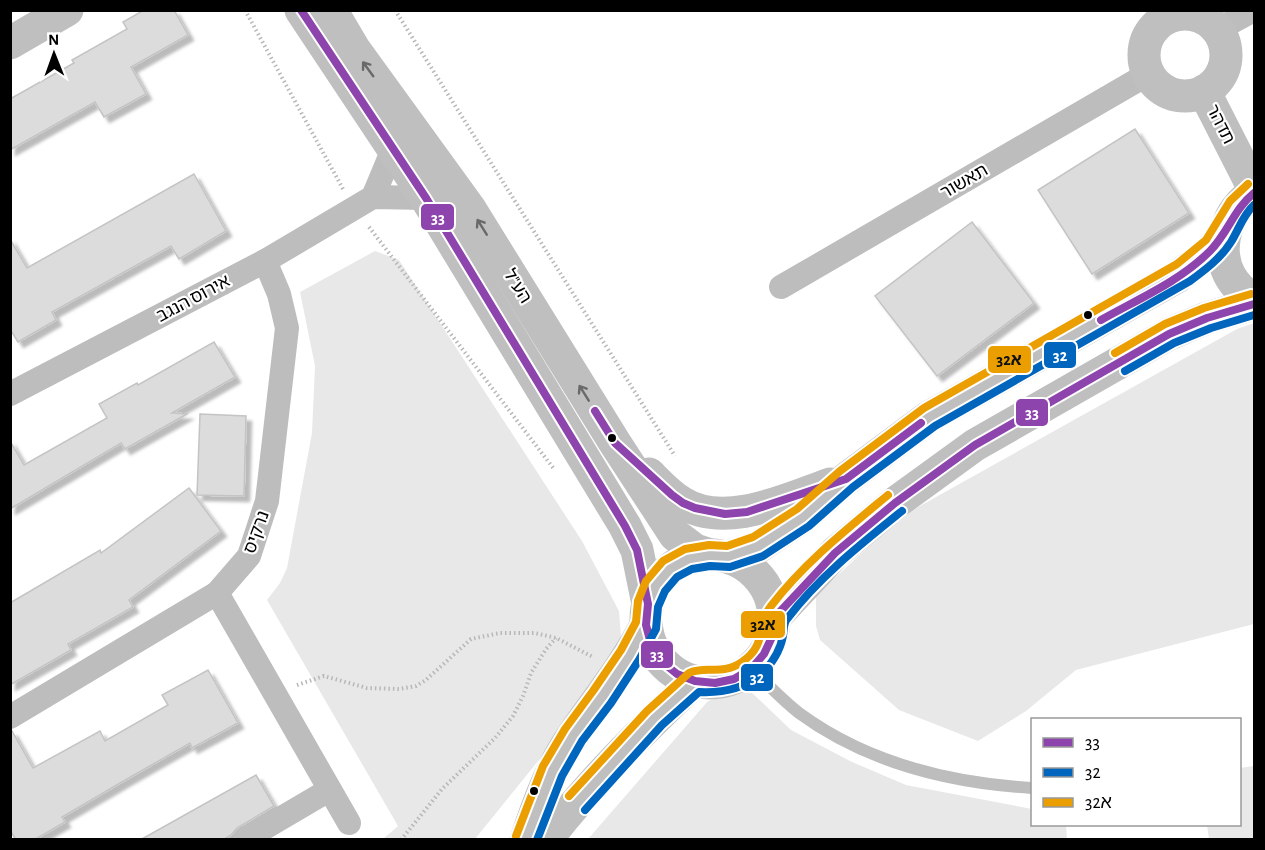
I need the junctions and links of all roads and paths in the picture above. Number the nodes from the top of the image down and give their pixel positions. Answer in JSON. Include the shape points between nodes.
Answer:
{"nodes":[{"id":1,"x":67,"y":10,"type":"edge"},
{"id":2,"x":245,"y":10,"type":"edge"},
{"id":3,"x":301,"y":10,"type":"edge"},
{"id":4,"x":331,"y":10,"type":"edge"},
{"id":5,"x":395,"y":10,"type":"edge"},
{"id":6,"x":1254,"y":10,"type":"edge"},
{"id":7,"x":1156,"y":16,"type":"edge"},
{"id":8,"x":1217,"y":30,"type":"junction"},
{"id":9,"x":10,"y":43,"type":"edge"},
{"id":10,"x":1148,"y":74,"type":"junction"},
{"id":11,"x":1204,"y":91,"type":"junction"},
{"id":12,"x":393,"y":149,"type":"junction"},
{"id":13,"x":1254,"y":191,"type":"edge"},
{"id":14,"x":426,"y":198,"type":"junction"},
{"id":15,"x":363,"y":202,"type":"junction"},
{"id":16,"x":1224,"y":234,"type":"junction"},
{"id":17,"x":265,"y":261,"type":"junction"},
{"id":18,"x":781,"y":287,"type":"dead end"},
{"id":19,"x":1254,"y":302,"type":"edge"},
{"id":20,"x":10,"y":394,"type":"edge"},
{"id":21,"x":615,"y":443,"type":"junction"},
{"id":22,"x":678,"y":461,"type":"dead end"},
{"id":23,"x":560,"y":477,"type":"dead end"},
{"id":24,"x":846,"y":479,"type":"junction"},
{"id":25,"x":719,"y":556,"type":"junction"},
{"id":26,"x":217,"y":593,"type":"junction"},
{"id":27,"x":647,"y":614,"type":"junction"},
{"id":28,"x":775,"y":618,"type":"junction"},
{"id":29,"x":556,"y":638,"type":"junction"},
{"id":30,"x":752,"y":669,"type":"junction"},
{"id":31,"x":620,"y":672,"type":"junction"},
{"id":32,"x":695,"y":681,"type":"junction"},
{"id":33,"x":273,"y":692,"type":"junction"},
{"id":34,"x":10,"y":717,"type":"edge"},
{"id":35,"x":1031,"y":788,"type":"edge"},
{"id":36,"x":329,"y":790,"type":"junction"},
{"id":37,"x":349,"y":823,"type":"dead end"},
{"id":38,"x":244,"y":840,"type":"edge"},
{"id":39,"x":401,"y":840,"type":"edge"},
{"id":40,"x":526,"y":840,"type":"edge"},
{"id":41,"x":546,"y":840,"type":"edge"}],
"edges":[{"from":1,"to":9,"type":"street"},
{"from":2,"to":15,"type":"path"},
{"from":3,"to":12,"type":"street","name":"הע\"ל"},
{"from":21,"to":4,"type":"street","name":"הע\"ל","one_way":true,"via":[[470,208],[354,49]]},
{"from":5,"to":22,"type":"path"},
{"from":6,"to":8,"type":"street"},
{"from":7,"to":8,"type":"street","via":[[1190,14],[1209,21]]},
{"from":7,"to":10,"type":"street","via":[[1143,49]]},
{"from":8,"to":11,"type":"street","via":[[1225,48],[1224,67],[1214,84]]},
{"from":10,"to":11,"type":"street","via":[[1161,89],[1172,94]]},
{"from":10,"to":18,"type":"street","name":"תאשור"},
{"from":11,"to":13,"type":"street","name":"תדהר"},
{"from":12,"to":14,"type":"street","name":"הע\"ל"},
{"from":12,"to":15,"type":"street"},
{"from":13,"to":16,"type":"street","via":[[1232,214]]},
{"from":14,"to":15,"type":"street"},
{"from":14,"to":27,"type":"street","name":"הע\"ל","via":[[625,526],[637,550]]},
{"from":15,"to":17,"type":"street","name":"אירוס הנגב"},
{"from":15,"to":23,"type":"path"},
{"from":16,"to":19,"type":"street","via":[[1223,254],[1229,274]]},
{"from":16,"to":24,"type":"street","via":[[1209,253],[1177,277],[929,417]]},
{"from":17,"to":20,"type":"street","name":"אירוס הנגב"},
{"from":17,"to":26,"type":"street","name":"נרקיס","via":[[279,294],[287,328],[267,501],[249,556]]},
{"from":19,"to":28,"type":"street","via":[[1169,334],[975,445],[835,553]]},
{"from":21,"to":24,"type":"street","via":[[683,503],[725,514],[747,512]]},
{"from":21,"to":25,"type":"street","name":"הע\"ל","via":[[675,534],[695,550]]},
{"from":24,"to":25,"type":"street","via":[[803,517],[758,547]]},
{"from":25,"to":27,"type":"street","via":[[688,559],[670,569],[656,585]]},
{"from":25,"to":28,"type":"street","via":[[746,566],[761,579]]},
{"from":26,"to":33,"type":"street"},
{"from":26,"to":34,"type":"street","name":"נרקיס"},
{"from":27,"to":31,"type":"street"},
{"from":27,"to":32,"type":"street","via":[[651,644],[661,661],[677,674]]},
{"from":28,"to":30,"type":"street","via":[[772,637]]},
{"from":29,"to":31,"type":"path"},
{"from":29,"to":33,"type":"path","via":[[535,633],[500,633],[471,639],[416,686],[366,688],[324,676]]},
{"from":29,"to":39,"type":"path","via":[[531,673],[513,716],[442,789]]},
{"from":30,"to":32,"type":"street","via":[[715,683]]},
{"from":30,"to":35,"type":"lane","via":[[798,712],[850,745],[889,762],[949,778]]},
{"from":31,"to":40,"type":"street","via":[[573,735],[552,771]]},
{"from":32,"to":41,"type":"street","via":[[606,770]]},
{"from":33,"to":36,"type":"street"},
{"from":36,"to":37,"type":"street"},
{"from":36,"to":38,"type":"street"}]}
